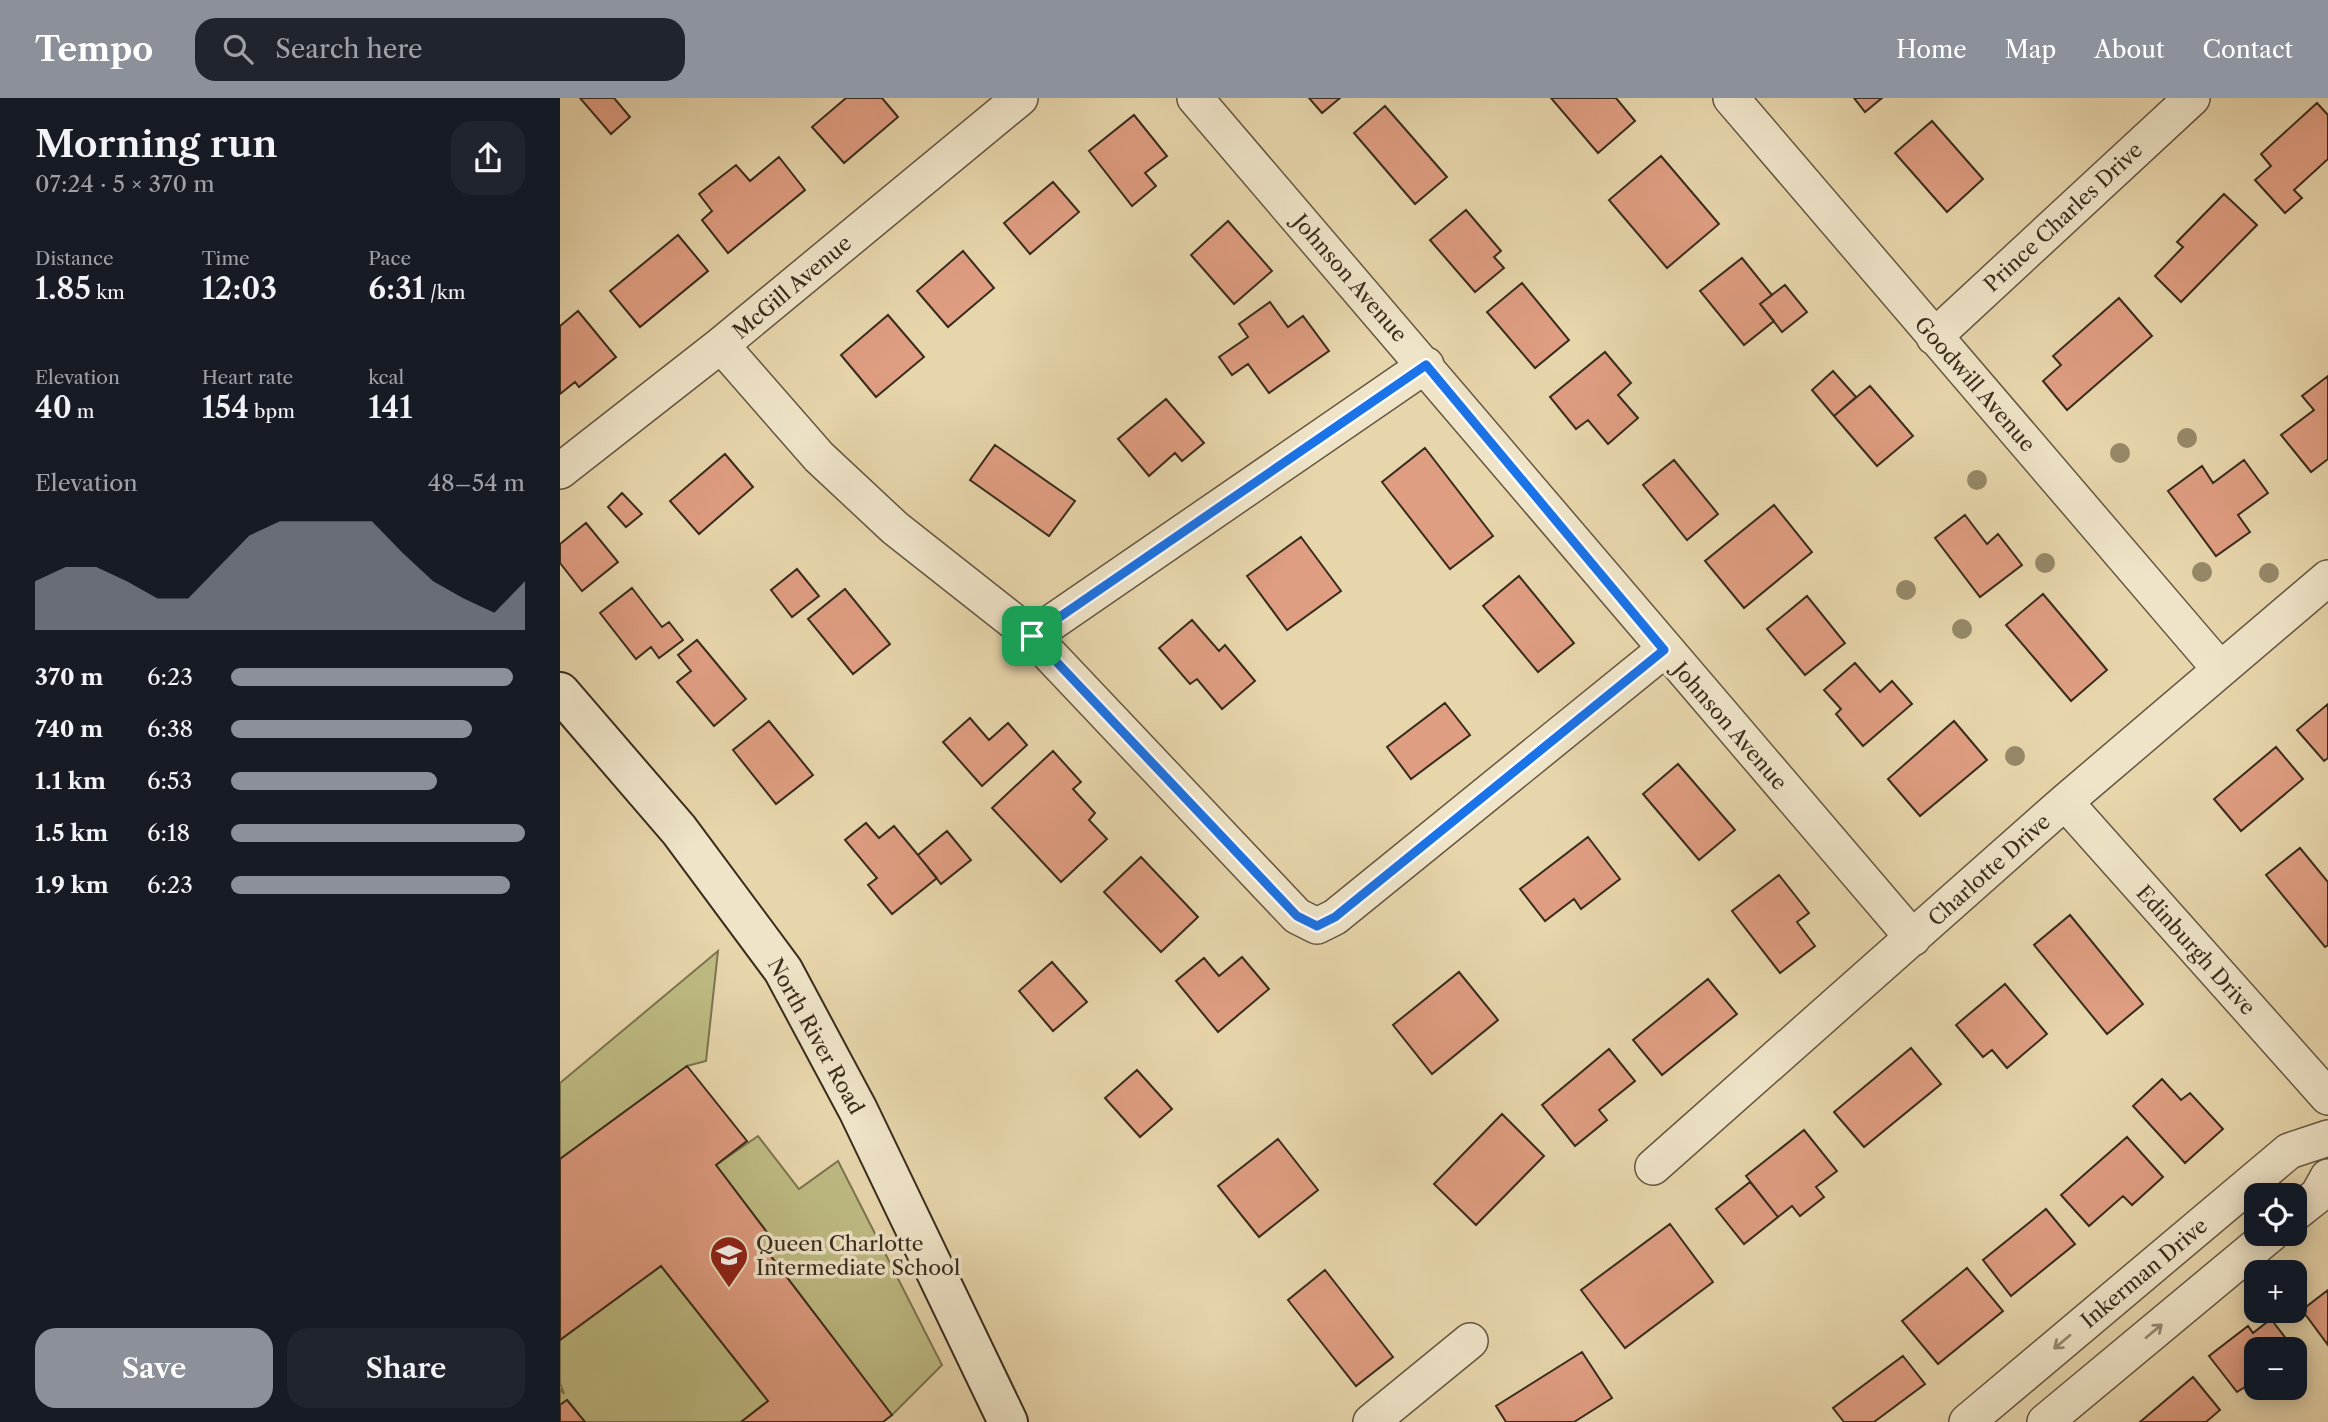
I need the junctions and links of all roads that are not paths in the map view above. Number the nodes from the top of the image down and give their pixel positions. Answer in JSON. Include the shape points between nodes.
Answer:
{"nodes":[{"id":1,"x":1020,"y":98,"type":"edge"},
{"id":2,"x":1195,"y":98,"type":"edge"},
{"id":3,"x":1731,"y":98,"type":"edge"},
{"id":4,"x":2192,"y":98,"type":"edge"},
{"id":5,"x":1934,"y":337,"type":"junction"},
{"id":6,"x":721,"y":345,"type":"junction"},
{"id":7,"x":1426,"y":365,"type":"junction"},
{"id":8,"x":560,"y":471,"type":"edge"},
{"id":9,"x":2328,"y":578,"type":"edge"},
{"id":10,"x":1032,"y":636,"type":"junction"},
{"id":11,"x":1664,"y":650,"type":"junction"},
{"id":12,"x":2220,"y":669,"type":"junction"},
{"id":13,"x":560,"y":692,"type":"edge"},
{"id":14,"x":2065,"y":802,"type":"junction"},
{"id":15,"x":1913,"y":938,"type":"junction"},
{"id":16,"x":2328,"y":1097,"type":"edge"},
{"id":17,"x":2328,"y":1138,"type":"edge"},
{"id":18,"x":1653,"y":1167,"type":"dead end"},
{"id":19,"x":2328,"y":1177,"type":"edge"},
{"id":20,"x":2307,"y":1204,"type":"edge"},
{"id":21,"x":2257,"y":1246,"type":"edge"},
{"id":22,"x":1470,"y":1341,"type":"dead end"},
{"id":23,"x":1008,"y":1422,"type":"edge"},
{"id":24,"x":1371,"y":1422,"type":"edge"},
{"id":25,"x":1966,"y":1422,"type":"edge"},
{"id":26,"x":2045,"y":1422,"type":"edge"}],
"edges":[{"from":1,"to":6,"type":"street","name":"McGill Avenue"},
{"from":2,"to":7,"type":"street","name":"Johnson Avenue"},
{"from":3,"to":5,"type":"street","name":"Goodwill Avenue"},
{"from":4,"to":5,"type":"street","name":"Prince Charles Drive"},
{"from":5,"to":12,"type":"street","name":"Goodwill Avenue"},
{"from":6,"to":8,"type":"street","name":"McGill Avenue"},
{"from":6,"to":10,"type":"street","via":[[819,457],[876,510]]},
{"from":7,"to":10,"type":"street"},
{"from":7,"to":11,"type":"street","name":"Johnson Avenue"},
{"from":9,"to":12,"type":"street","name":"Charlotte Drive"},
{"from":10,"to":11,"type":"street","via":[[1297,916],[1317,926],[1335,917]]},
{"from":11,"to":15,"type":"street","name":"Johnson Avenue"},
{"from":12,"to":14,"type":"street","name":"Charlotte Drive"},
{"from":13,"to":23,"type":"main road","name":"North River Road","via":[[679,830],[783,970],[858,1110]]},
{"from":14,"to":15,"type":"street","name":"Charlotte Drive"},
{"from":14,"to":16,"type":"street","name":"Edinburgh Drive"},
{"from":15,"to":18,"type":"street","name":"Charlotte Drive"},
{"from":17,"to":25,"type":"street","name":"Inkerman Drive","one_way":true,"via":[[2289,1151]]},
{"from":19,"to":20,"type":"street"},
{"from":26,"to":21,"type":"street","one_way":true},
{"from":22,"to":24,"type":"street"}]}
